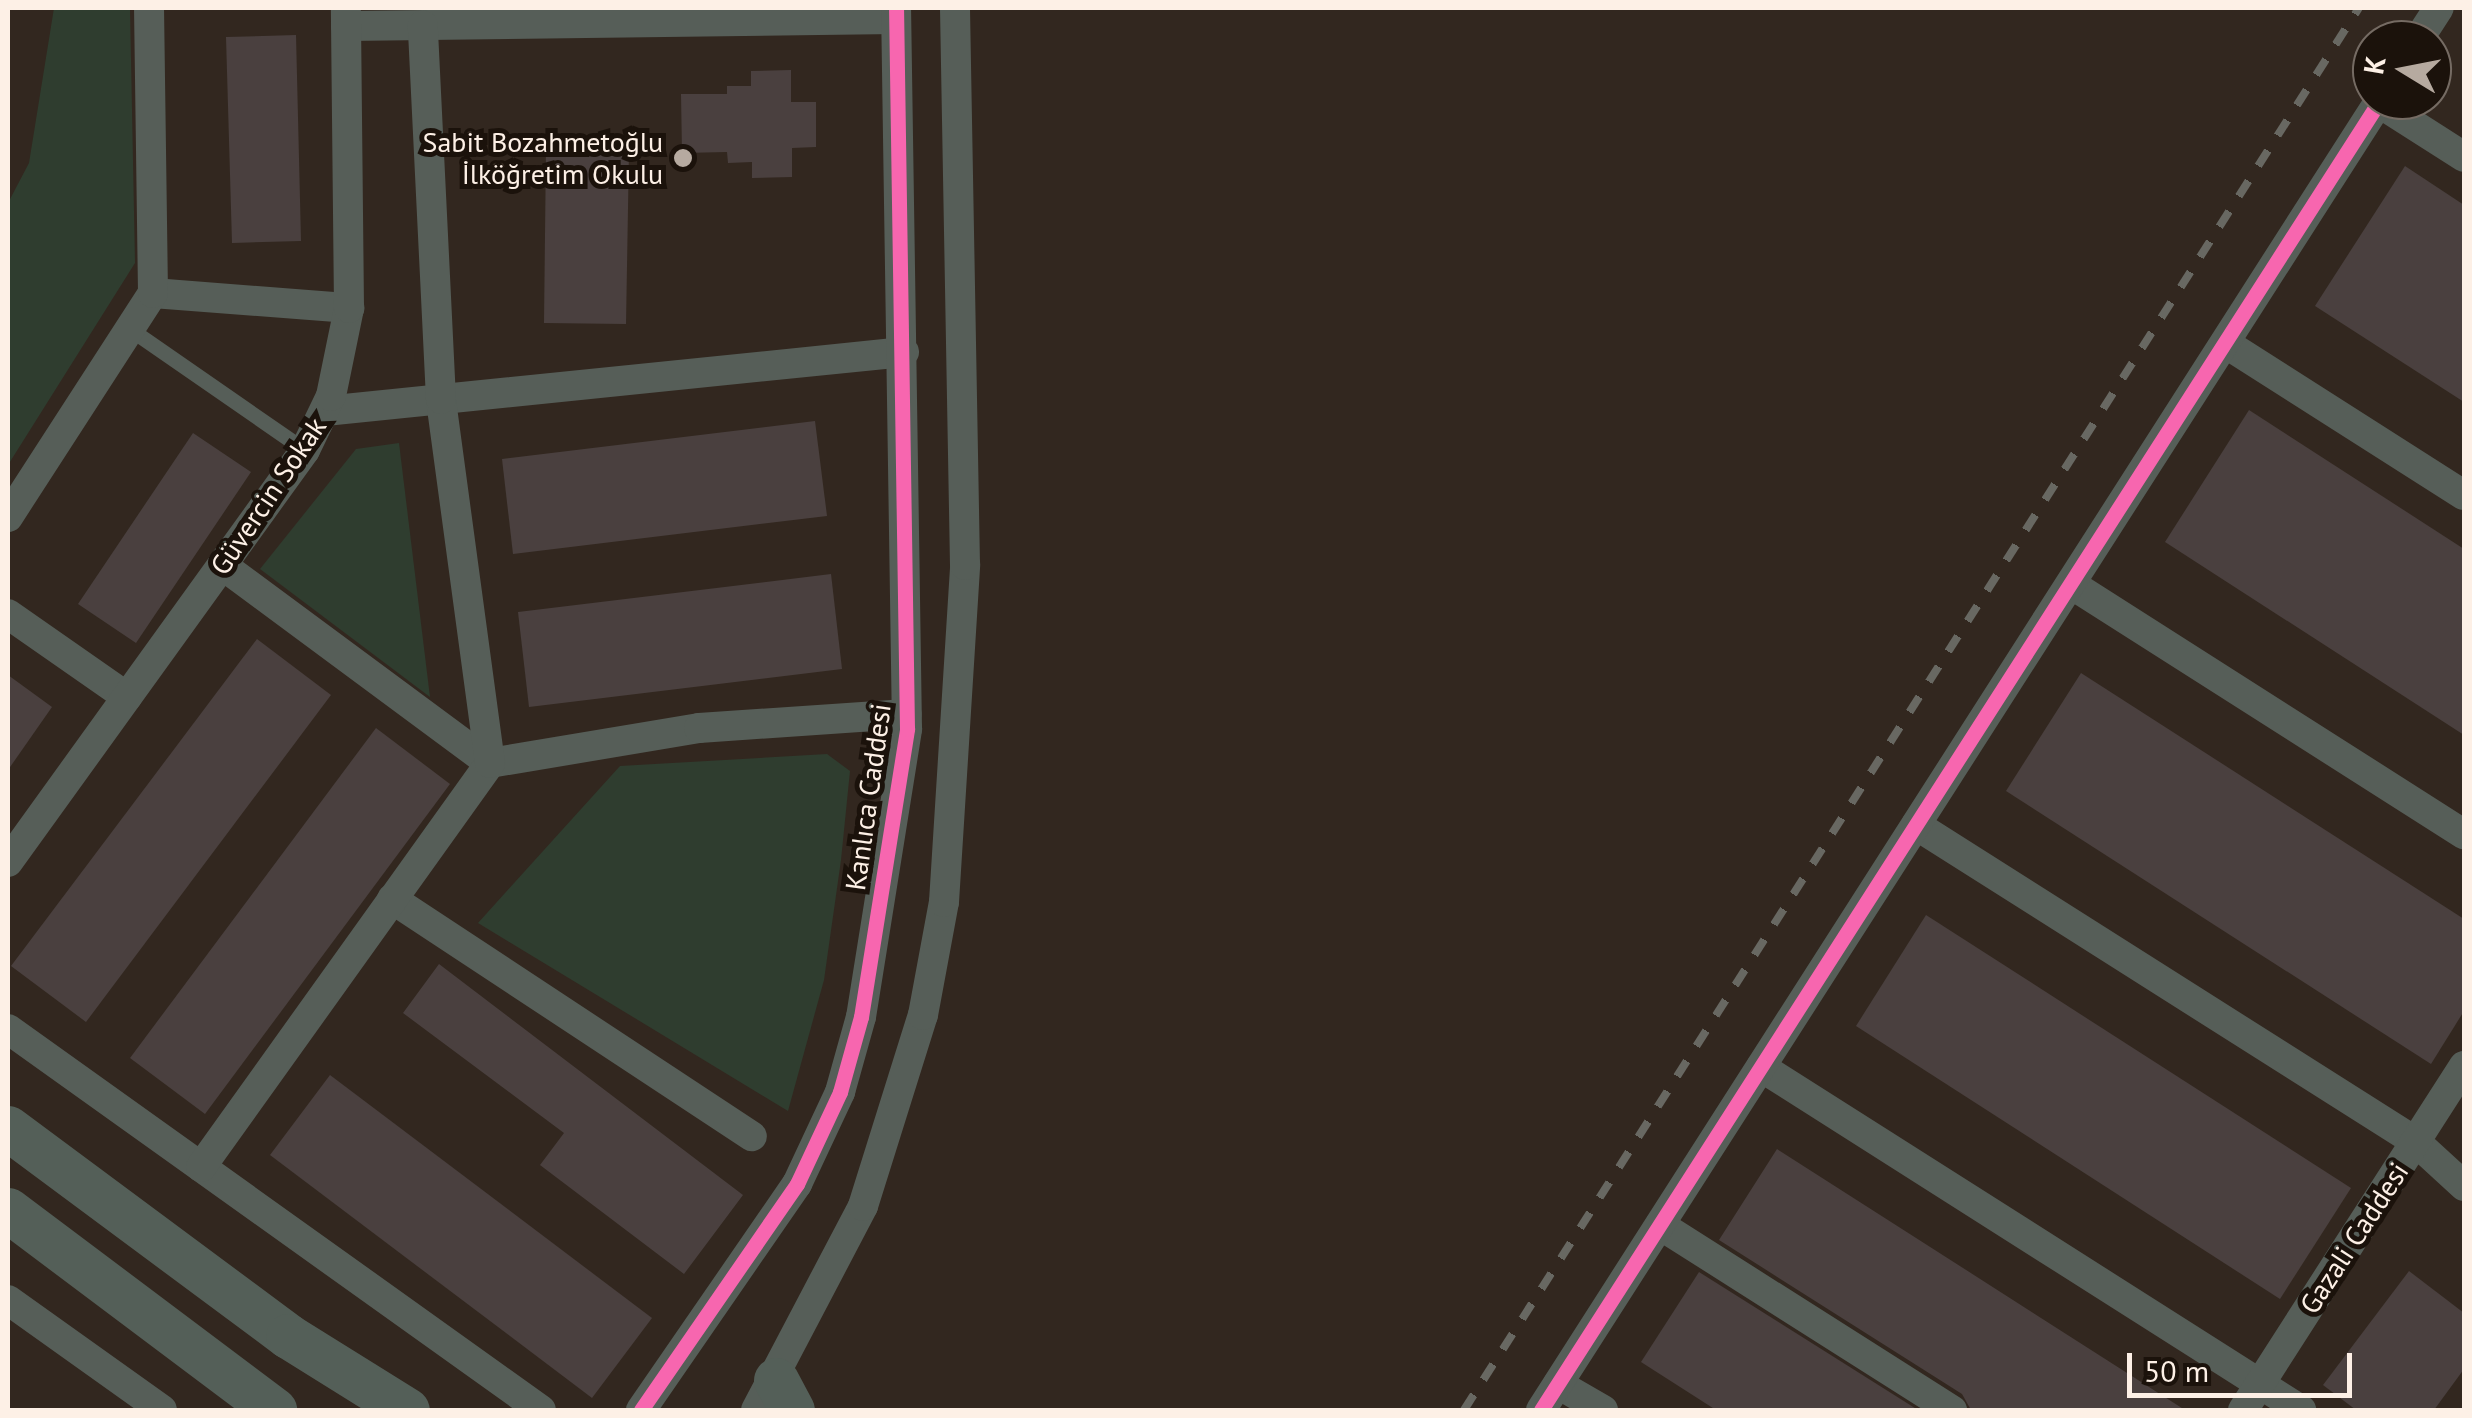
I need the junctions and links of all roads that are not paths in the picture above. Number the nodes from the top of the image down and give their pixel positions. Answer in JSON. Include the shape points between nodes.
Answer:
{"nodes":[{"id":1,"x":148,"y":8,"type":"edge"},
{"id":2,"x":956,"y":8,"type":"edge"},
{"id":3,"x":896,"y":13,"type":"edge"},
{"id":4,"x":346,"y":17,"type":"edge"},
{"id":5,"x":424,"y":25,"type":"junction"},
{"id":6,"x":2367,"y":120,"type":"edge"},
{"id":7,"x":2408,"y":120,"type":"edge"},
{"id":8,"x":2464,"y":156,"type":"edge"},
{"id":9,"x":153,"y":293,"type":"junction"},
{"id":10,"x":349,"y":308,"type":"junction"},
{"id":11,"x":130,"y":329,"type":"junction"},
{"id":12,"x":2225,"y":343,"type":"junction"},
{"id":13,"x":904,"y":352,"type":"junction"},
{"id":14,"x":441,"y":399,"type":"junction"},
{"id":15,"x":325,"y":411,"type":"junction"},
{"id":16,"x":305,"y":450,"type":"junction"},
{"id":17,"x":2464,"y":495,"type":"edge"},
{"id":18,"x":8,"y":517,"type":"edge"},
{"id":19,"x":222,"y":565,"type":"junction"},
{"id":20,"x":2071,"y":584,"type":"junction"},
{"id":21,"x":8,"y":614,"type":"edge"},
{"id":22,"x":127,"y":697,"type":"junction"},
{"id":23,"x":908,"y":714,"type":"junction"},
{"id":24,"x":490,"y":763,"type":"junction"},
{"id":25,"x":1916,"y":825,"type":"junction"},
{"id":26,"x":2464,"y":834,"type":"edge"},
{"id":27,"x":8,"y":862,"type":"edge"},
{"id":28,"x":392,"y":899,"type":"junction"},
{"id":29,"x":8,"y":1028,"type":"edge"},
{"id":30,"x":2464,"y":1066,"type":"edge"},
{"id":31,"x":1761,"y":1067,"type":"junction"},
{"id":32,"x":8,"y":1128,"type":"edge"},
{"id":33,"x":752,"y":1136,"type":"dead end"},
{"id":34,"x":2416,"y":1142,"type":"junction"},
{"id":35,"x":201,"y":1167,"type":"junction"},
{"id":36,"x":2464,"y":1186,"type":"edge"},
{"id":37,"x":8,"y":1210,"type":"edge"},
{"id":38,"x":1660,"y":1225,"type":"junction"},
{"id":39,"x":8,"y":1300,"type":"edge"},
{"id":40,"x":1558,"y":1384,"type":"junction"},
{"id":41,"x":2260,"y":1384,"type":"junction"},
{"id":42,"x":775,"y":1400,"type":"edge"},
{"id":43,"x":162,"y":1410,"type":"edge"},
{"id":44,"x":274,"y":1410,"type":"edge"},
{"id":45,"x":406,"y":1410,"type":"edge"},
{"id":46,"x":541,"y":1410,"type":"edge"},
{"id":47,"x":641,"y":1410,"type":"edge"},
{"id":48,"x":1540,"y":1410,"type":"edge"},
{"id":49,"x":1603,"y":1410,"type":"edge"},
{"id":50,"x":1952,"y":1410,"type":"edge"},
{"id":51,"x":2243,"y":1410,"type":"edge"},
{"id":52,"x":2301,"y":1410,"type":"edge"}],
"edges":[{"from":1,"to":9,"type":"street"},
{"from":2,"to":42,"type":"street","via":[[965,565],[944,902],[923,1015],[863,1206]]},
{"from":3,"to":5,"type":"street"},
{"from":3,"to":13,"type":"street","name":"Kanlıca Caddesi"},
{"from":4,"to":5,"type":"street"},
{"from":4,"to":10,"type":"street","name":"Güvercin Sokak"},
{"from":5,"to":14,"type":"street"},
{"from":6,"to":12,"type":"street"},
{"from":7,"to":8,"type":"street"},
{"from":9,"to":10,"type":"street"},
{"from":9,"to":11,"type":"street"},
{"from":10,"to":15,"type":"street","name":"Güvercin Sokak"},
{"from":11,"to":16,"type":"lane"},
{"from":11,"to":18,"type":"street"},
{"from":12,"to":17,"type":"street"},
{"from":12,"to":20,"type":"street"},
{"from":13,"to":14,"type":"street"},
{"from":13,"to":23,"type":"street","name":"Kanlıca Caddesi"},
{"from":14,"to":15,"type":"street"},
{"from":14,"to":24,"type":"street"},
{"from":15,"to":16,"type":"street","name":"Güvercin Sokak"},
{"from":16,"to":19,"type":"street","name":"Güvercin Sokak"},
{"from":19,"to":22,"type":"street","name":"Güvercin Sokak"},
{"from":19,"to":24,"type":"street"},
{"from":20,"to":25,"type":"street"},
{"from":20,"to":26,"type":"street"},
{"from":21,"to":22,"type":"street"},
{"from":22,"to":27,"type":"street","name":"Güvercin Sokak"},
{"from":23,"to":24,"type":"street","via":[[699,728]]},
{"from":23,"to":47,"type":"street","name":"Kanlıca Caddesi","via":[[861,1017],[840,1092],[772,1226]]},
{"from":24,"to":28,"type":"street"},
{"from":25,"to":31,"type":"street"},
{"from":25,"to":34,"type":"street"},
{"from":28,"to":33,"type":"street"},
{"from":28,"to":35,"type":"street"},
{"from":29,"to":35,"type":"street"},
{"from":30,"to":34,"type":"street","name":"Gazali Caddesi"},
{"from":31,"to":38,"type":"street"},
{"from":31,"to":41,"type":"street"},
{"from":32,"to":45,"type":"street","via":[[288,1336]]},
{"from":34,"to":36,"type":"street"},
{"from":34,"to":41,"type":"street","name":"Gazali Caddesi"},
{"from":35,"to":46,"type":"street"},
{"from":37,"to":44,"type":"street"},
{"from":38,"to":40,"type":"street"},
{"from":38,"to":50,"type":"street"},
{"from":39,"to":43,"type":"street"},
{"from":40,"to":48,"type":"street"},
{"from":40,"to":49,"type":"street"},
{"from":41,"to":51,"type":"street","name":"Gazali Caddesi"},
{"from":41,"to":52,"type":"street"}]}
